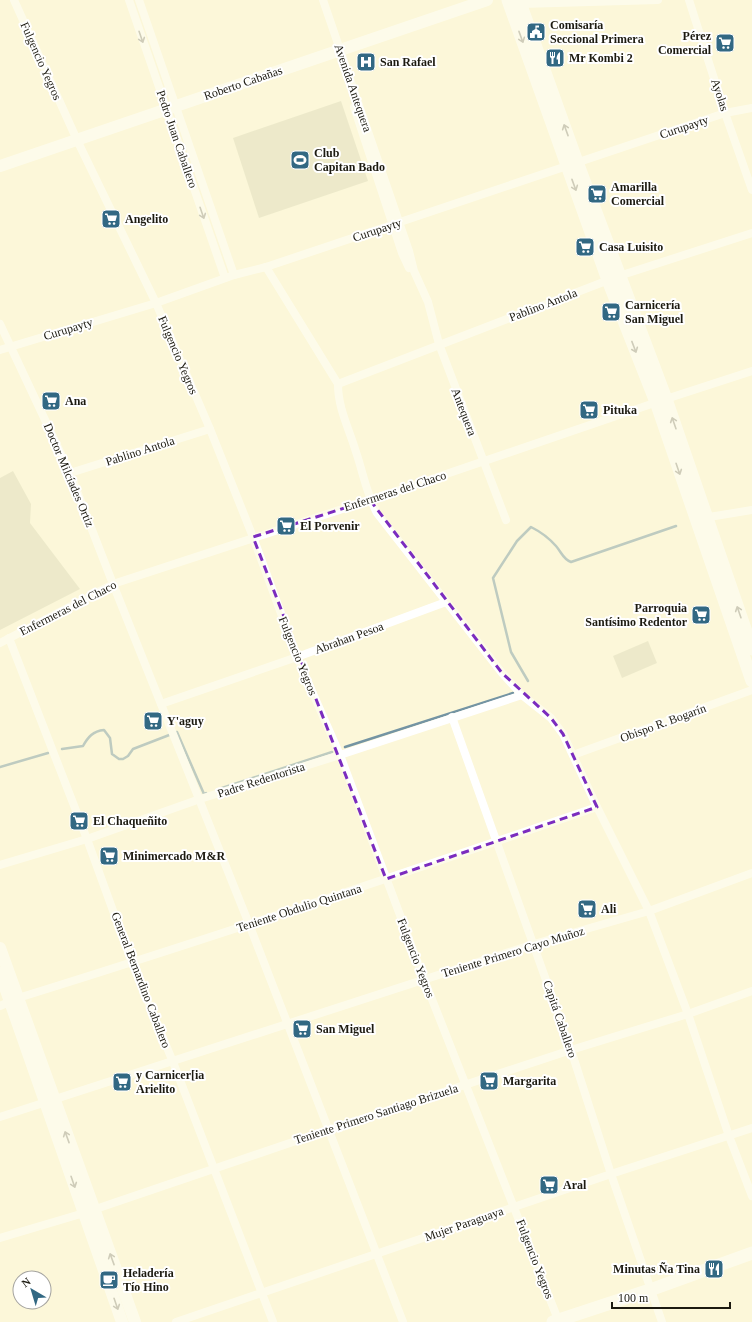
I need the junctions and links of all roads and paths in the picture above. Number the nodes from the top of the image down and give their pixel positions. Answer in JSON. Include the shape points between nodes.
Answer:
{"nodes":[{"id":1,"x":14,"y":0,"type":"edge"},
{"id":2,"x":129,"y":0,"type":"edge"},
{"id":3,"x":138,"y":0,"type":"edge"},
{"id":4,"x":318,"y":0,"type":"edge"},
{"id":5,"x":323,"y":0,"type":"edge"},
{"id":6,"x":487,"y":0,"type":"edge"},
{"id":7,"x":508,"y":0,"type":"edge"},
{"id":8,"x":658,"y":0,"type":"edge"},
{"id":9,"x":689,"y":0,"type":"edge"},
{"id":10,"x":520,"y":2,"type":"edge"},
{"id":11,"x":338,"y":51,"type":"junction"},
{"id":12,"x":170,"y":107,"type":"junction"},
{"id":13,"x":752,"y":108,"type":"edge"},
{"id":14,"x":725,"y":113,"type":"junction"},
{"id":15,"x":77,"y":140,"type":"junction"},
{"id":16,"x":572,"y":164,"type":"junction"},
{"id":17,"x":0,"y":166,"type":"edge"},
{"id":18,"x":752,"y":190,"type":"edge"},
{"id":19,"x":396,"y":224,"type":"junction"},
{"id":20,"x":752,"y":233,"type":"edge"},
{"id":21,"x":266,"y":267,"type":"junction"},
{"id":22,"x":234,"y":276,"type":"junction"},
{"id":23,"x":225,"y":278,"type":"junction"},
{"id":24,"x":614,"y":278,"type":"junction"},
{"id":25,"x":428,"y":302,"type":"joint"},
{"id":26,"x":156,"y":303,"type":"junction"},
{"id":27,"x":0,"y":324,"type":"edge"},
{"id":28,"x":439,"y":344,"type":"junction"},
{"id":29,"x":10,"y":346,"type":"junction"},
{"id":30,"x":0,"y":350,"type":"edge"},
{"id":31,"x":752,"y":371,"type":"edge"},
{"id":32,"x":338,"y":384,"type":"junction"},
{"id":33,"x":661,"y":401,"type":"junction"},
{"id":34,"x":210,"y":429,"type":"junction"},
{"id":35,"x":483,"y":462,"type":"junction"},
{"id":36,"x":70,"y":473,"type":"junction"},
{"id":37,"x":370,"y":500,"type":"junction"},
{"id":38,"x":752,"y":510,"type":"edge"},
{"id":39,"x":701,"y":518,"type":"junction"},
{"id":40,"x":506,"y":520,"type":"dead end"},
{"id":41,"x":253,"y":538,"type":"junction"},
{"id":42,"x":113,"y":584,"type":"junction"},
{"id":43,"x":446,"y":602,"type":"junction"},
{"id":44,"x":9,"y":638,"type":"junction"},
{"id":45,"x":0,"y":643,"type":"edge"},
{"id":46,"x":752,"y":648,"type":"edge"},
{"id":47,"x":297,"y":657,"type":"junction"},
{"id":48,"x":752,"y":681,"type":"edge"},
{"id":49,"x":752,"y":690,"type":"edge"},
{"id":50,"x":522,"y":695,"type":"junction"},
{"id":51,"x":161,"y":704,"type":"junction"},
{"id":52,"x":452,"y":717,"type":"junction"},
{"id":53,"x":340,"y":755,"type":"junction"},
{"id":54,"x":574,"y":755,"type":"junction"},
{"id":55,"x":200,"y":799,"type":"junction"},
{"id":56,"x":597,"y":807,"type":"junction"},
{"id":57,"x":88,"y":839,"type":"junction"},
{"id":58,"x":497,"y":841,"type":"junction"},
{"id":59,"x":0,"y":865,"type":"edge"},
{"id":60,"x":752,"y":873,"type":"edge"},
{"id":61,"x":386,"y":879,"type":"junction"},
{"id":62,"x":649,"y":911,"type":"junction"},
{"id":63,"x":249,"y":924,"type":"junction"},
{"id":64,"x":534,"y":944,"type":"junction"},
{"id":65,"x":0,"y":948,"type":"edge"},
{"id":66,"x":132,"y":963,"type":"junction"},
{"id":67,"x":0,"y":973,"type":"edge"},
{"id":68,"x":424,"y":979,"type":"junction"},
{"id":69,"x":752,"y":992,"type":"edge"},
{"id":70,"x":10,"y":1002,"type":"edge"},
{"id":71,"x":688,"y":1014,"type":"junction"},
{"id":72,"x":287,"y":1024,"type":"junction"},
{"id":73,"x":571,"y":1050,"type":"junction"},
{"id":74,"x":173,"y":1062,"type":"junction"},
{"id":75,"x":466,"y":1085,"type":"junction"},
{"id":76,"x":50,"y":1102,"type":"junction"},
{"id":77,"x":0,"y":1117,"type":"edge"},
{"id":78,"x":752,"y":1128,"type":"edge"},
{"id":79,"x":328,"y":1130,"type":"junction"},
{"id":80,"x":729,"y":1136,"type":"junction"},
{"id":81,"x":214,"y":1169,"type":"junction"},
{"id":82,"x":611,"y":1174,"type":"junction"},
{"id":83,"x":752,"y":1196,"type":"edge"},
{"id":84,"x":514,"y":1207,"type":"junction"},
{"id":85,"x":89,"y":1211,"type":"junction"},
{"id":86,"x":0,"y":1238,"type":"edge"},
{"id":87,"x":752,"y":1253,"type":"edge"},
{"id":88,"x":376,"y":1254,"type":"junction"},
{"id":89,"x":650,"y":1290,"type":"junction"},
{"id":90,"x":261,"y":1293,"type":"junction"},
{"id":91,"x":557,"y":1321,"type":"edge"},
{"id":92,"x":122,"y":1322,"type":"edge"},
{"id":93,"x":134,"y":1322,"type":"edge"},
{"id":94,"x":176,"y":1322,"type":"edge"},
{"id":95,"x":272,"y":1322,"type":"edge"},
{"id":96,"x":403,"y":1322,"type":"edge"},
{"id":97,"x":662,"y":1322,"type":"edge"}],
"edges":[{"from":1,"to":15,"type":"street","name":"Fulgencio Yegros"},
{"from":2,"to":12,"type":"street","name":"Pedro Juan Caballero","one_way":true},
{"from":3,"to":12,"type":"street","name":"Pedro Juan Caballero"},
{"from":4,"to":11,"type":"street","name":"Avenida Antequera"},
{"from":5,"to":11,"type":"street","name":"Avenida Antequera"},
{"from":6,"to":11,"type":"main road","name":"Roberto Cabañas"},
{"from":7,"to":16,"type":"main road","one_way":true},
{"from":8,"to":10,"type":"street"},
{"from":9,"to":14,"type":"street","name":"Ayolas"},
{"from":16,"to":10,"type":"main road","one_way":true},
{"from":11,"to":12,"type":"main road","name":"Roberto Cabañas"},
{"from":11,"to":19,"type":"street","name":"Avenida Antequera"},
{"from":12,"to":15,"type":"main road","name":"Roberto Cabañas"},
{"from":12,"to":22,"type":"street","name":"Pedro Juan Caballero"},
{"from":12,"to":23,"type":"street","name":"Pedro Juan Caballero","one_way":true},
{"from":13,"to":14,"type":"street","name":"Curupayty"},
{"from":14,"to":16,"type":"street","name":"Curupayty"},
{"from":14,"to":18,"type":"street","name":"Ayolas"},
{"from":15,"to":17,"type":"main road","name":"Roberto Cabañas"},
{"from":15,"to":26,"type":"street","name":"Fulgencio Yegros"},
{"from":16,"to":19,"type":"street","name":"Curupayty"},
{"from":16,"to":24,"type":"main road"},
{"from":19,"to":21,"type":"street","name":"Curupayty"},
{"from":19,"to":25,"type":"street","name":"Avenida Antequera","via":[[402,253]]},
{"from":20,"to":24,"type":"street","name":"Pablino Antola"},
{"from":21,"to":22,"type":"street","name":"Curupayty"},
{"from":21,"to":32,"type":"street"},
{"from":22,"to":23,"type":"street","name":"Curupayty"},
{"from":23,"to":26,"type":"street","name":"Curupayty"},
{"from":24,"to":28,"type":"street","name":"Pablino Antola"},
{"from":24,"to":33,"type":"main road"},
{"from":25,"to":28,"type":"street","name":"Antequera"},
{"from":26,"to":29,"type":"street","name":"Curupayty"},
{"from":26,"to":34,"type":"street","name":"Fulgencio Yegros"},
{"from":27,"to":29,"type":"street","name":"Doctor Milcíades Ortiz"},
{"from":28,"to":32,"type":"street","name":"Pablino Antola"},
{"from":28,"to":35,"type":"street","name":"Antequera"},
{"from":29,"to":30,"type":"street","name":"Curupayty"},
{"from":29,"to":36,"type":"street","name":"Doctor Milcíades Ortiz"},
{"from":31,"to":33,"type":"street","name":"Enfermeras del Chaco"},
{"from":32,"to":37,"type":"street","via":[[340,409],[356,451]]},
{"from":33,"to":35,"type":"street","name":"Enfermeras del Chaco"},
{"from":33,"to":39,"type":"main road"},
{"from":34,"to":36,"type":"street","name":"Pablino Antola"},
{"from":34,"to":41,"type":"street","name":"Fulgencio Yegros"},
{"from":35,"to":37,"type":"street","name":"Enfermeras del Chaco"},
{"from":35,"to":40,"type":"street","name":"Antequera"},
{"from":36,"to":42,"type":"street","name":"Doctor Milcíades Ortiz"},
{"from":37,"to":41,"type":"street","name":"Enfermeras del Chaco"},
{"from":37,"to":43,"type":"street","via":[[377,513]]},
{"from":38,"to":39,"type":"street"},
{"from":46,"to":39,"type":"main road","one_way":true},
{"from":39,"to":48,"type":"main road"},
{"from":41,"to":42,"type":"street","name":"Enfermeras del Chaco"},
{"from":41,"to":47,"type":"street","name":"Fulgencio Yegros"},
{"from":42,"to":44,"type":"street","name":"Enfermeras del Chaco"},
{"from":42,"to":51,"type":"street","name":"Doctor Milcíades Ortiz"},
{"from":43,"to":47,"type":"street","name":"Abrahan Pesoa"},
{"from":43,"to":50,"type":"street"},
{"from":44,"to":45,"type":"street","name":"Enfermeras del Chaco"},
{"from":44,"to":57,"type":"street","name":"General Bernardino Caballero"},
{"from":47,"to":51,"type":"street","name":"Abrahan Pesoa"},
{"from":47,"to":53,"type":"street","name":"Fulgencio Yegros"},
{"from":49,"to":54,"type":"street","name":"Obispo R. Bogarín"},
{"from":50,"to":52,"type":"street","name":"Padre Redentorista"},
{"from":50,"to":54,"type":"street","via":[[551,718]]},
{"from":51,"to":55,"type":"street","name":"Doctor Milcíades Ortiz"},
{"from":52,"to":53,"type":"street","name":"Padre Redentorista"},
{"from":52,"to":58,"type":"street","name":"Capitá Caballero"},
{"from":53,"to":55,"type":"street","name":"Padre Redentorista"},
{"from":53,"to":61,"type":"street","name":"Fulgencio Yegros"},
{"from":54,"to":56,"type":"street"},
{"from":55,"to":57,"type":"street","name":"Padre Redentorista"},
{"from":55,"to":63,"type":"street","name":"Doctor Milcíades Ortiz"},
{"from":56,"to":58,"type":"street","name":"Teniente Obdulio Quintana"},
{"from":56,"to":62,"type":"street"},
{"from":57,"to":59,"type":"street","name":"Padre Redentorista"},
{"from":57,"to":66,"type":"street","name":"General Bernardino Caballero"},
{"from":58,"to":61,"type":"street","name":"Teniente Obdulio Quintana"},
{"from":58,"to":64,"type":"street","name":"Capitá Caballero"},
{"from":60,"to":62,"type":"street","name":"Teniente Primero Cayo Muñoz"},
{"from":61,"to":63,"type":"street","name":"Teniente Obdulio Quintana"},
{"from":61,"to":68,"type":"street","name":"Fulgencio Yegros"},
{"from":62,"to":64,"type":"street","name":"Teniente Primero Cayo Muñoz"},
{"from":62,"to":71,"type":"street"},
{"from":63,"to":66,"type":"street","name":"Teniente Obdulio Quintana"},
{"from":63,"to":72,"type":"street","name":"Doctor Milcíades Ortiz"},
{"from":64,"to":68,"type":"street","name":"Teniente Primero Cayo Muñoz"},
{"from":64,"to":73,"type":"street","name":"Capitá Caballero"},
{"from":65,"to":70,"type":"main road"},
{"from":66,"to":70,"type":"street","name":"Teniente Obdulio Quintana"},
{"from":66,"to":74,"type":"street","name":"General Bernardino Caballero"},
{"from":67,"to":70,"type":"main road"},
{"from":68,"to":72,"type":"street","name":"Teniente Primero Cayo Muñoz"},
{"from":68,"to":75,"type":"street","name":"Fulgencio Yegros"},
{"from":69,"to":71,"type":"street","name":"Teniente Primero Santiago Brizuela"},
{"from":70,"to":76,"type":"main road"},
{"from":71,"to":73,"type":"street","name":"Teniente Primero Santiago Brizuela"},
{"from":71,"to":80,"type":"street"},
{"from":72,"to":74,"type":"street","name":"Teniente Primero Cayo Muñoz"},
{"from":72,"to":79,"type":"street","name":"Doctor Milcíades Ortiz"},
{"from":73,"to":75,"type":"street","name":"Teniente Primero Santiago Brizuela"},
{"from":73,"to":82,"type":"street","name":"Capitá Caballero"},
{"from":74,"to":76,"type":"street","name":"Teniente Primero Cayo Muñoz"},
{"from":74,"to":81,"type":"street","name":"General Bernardino Caballero"},
{"from":75,"to":79,"type":"street","name":"Teniente Primero Santiago Brizuela"},
{"from":75,"to":84,"type":"street","name":"Fulgencio Yegros"},
{"from":76,"to":77,"type":"street","name":"Teniente Primero Cayo Muñoz"},
{"from":76,"to":85,"type":"main road"},
{"from":78,"to":80,"type":"street","name":"Mujer Paraguaya"},
{"from":79,"to":81,"type":"street","name":"Teniente Primero Santiago Brizuela"},
{"from":79,"to":88,"type":"street","name":"Doctor Milcíades Ortiz"},
{"from":80,"to":82,"type":"street","name":"Mujer Paraguaya"},
{"from":80,"to":83,"type":"street"},
{"from":81,"to":85,"type":"street","name":"Teniente Primero Santiago Brizuela"},
{"from":81,"to":90,"type":"street","name":"General Bernardino Caballero"},
{"from":82,"to":84,"type":"street","name":"Mujer Paraguaya"},
{"from":82,"to":89,"type":"street","name":"Capitá Caballero"},
{"from":84,"to":88,"type":"street","name":"Mujer Paraguaya"},
{"from":84,"to":91,"type":"street","name":"Fulgencio Yegros"},
{"from":85,"to":86,"type":"street","name":"Teniente Primero Santiago Brizuela"},
{"from":85,"to":92,"type":"main road","one_way":true},
{"from":93,"to":85,"type":"main road","one_way":true},
{"from":87,"to":89,"type":"main road"},
{"from":88,"to":90,"type":"street","name":"Mujer Paraguaya"},
{"from":88,"to":96,"type":"street","name":"Doctor Milcíades Ortiz"},
{"from":89,"to":91,"type":"main road"},
{"from":89,"to":97,"type":"street","name":"Capitá Caballero"},
{"from":90,"to":94,"type":"street","name":"Mujer Paraguaya"},
{"from":90,"to":95,"type":"street","name":"General Bernardino Caballero"}]}
